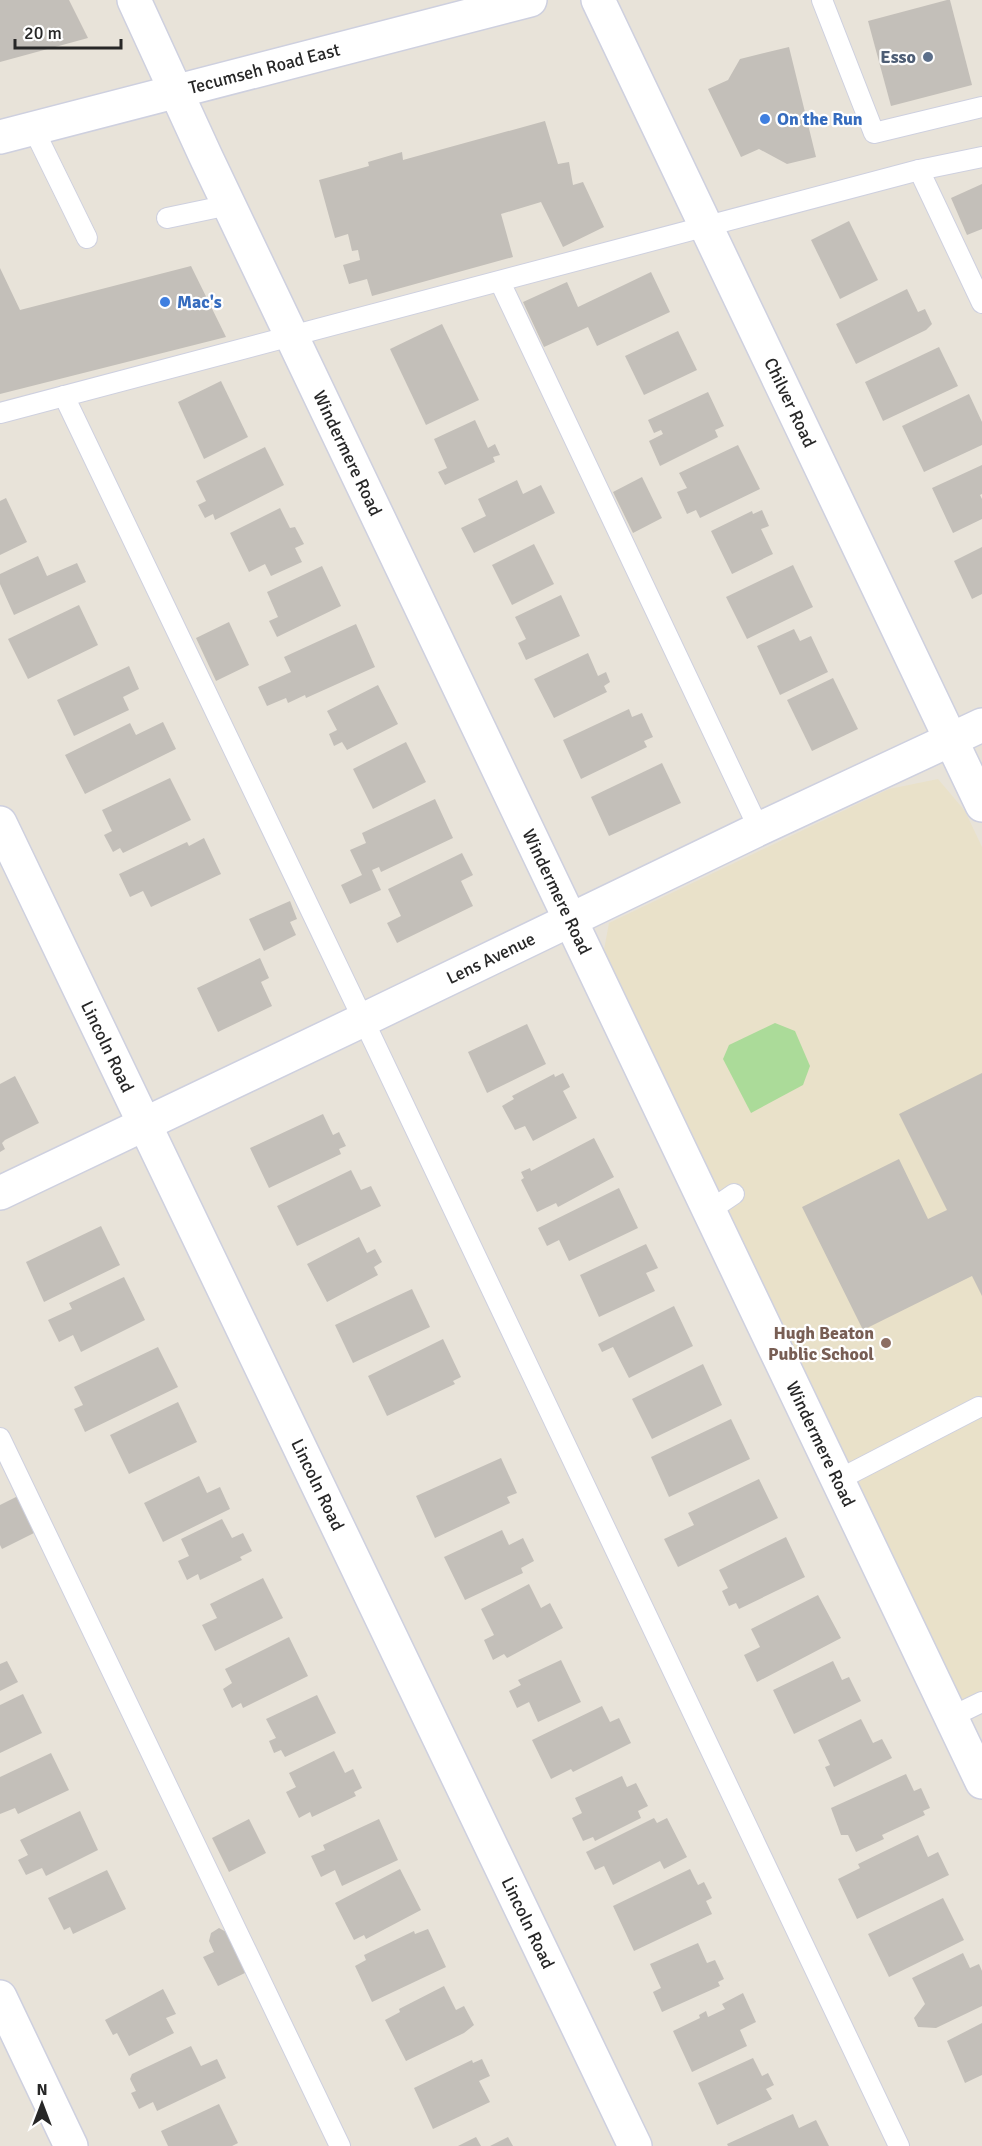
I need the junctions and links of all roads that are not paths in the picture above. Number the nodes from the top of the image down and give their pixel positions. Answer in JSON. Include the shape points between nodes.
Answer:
{"nodes":[{"id":1,"x":134,"y":0,"type":"edge"},
{"id":2,"x":530,"y":0,"type":"edge"},
{"id":3,"x":598,"y":0,"type":"edge"},
{"id":4,"x":822,"y":0,"type":"edge"},
{"id":5,"x":175,"y":91,"type":"junction"},
{"id":6,"x":982,"y":107,"type":"edge"},
{"id":7,"x":33,"y":128,"type":"junction"},
{"id":8,"x":0,"y":137,"type":"edge"},
{"id":9,"x":982,"y":157,"type":"edge"},
{"id":10,"x":919,"y":170,"type":"junction"},
{"id":11,"x":229,"y":205,"type":"junction"},
{"id":12,"x":167,"y":218,"type":"dead end"},
{"id":13,"x":707,"y":227,"type":"junction"},
{"id":14,"x":87,"y":238,"type":"dead end"},
{"id":15,"x":500,"y":282,"type":"junction"},
{"id":16,"x":982,"y":303,"type":"edge"},
{"id":17,"x":292,"y":337,"type":"junction"},
{"id":18,"x":64,"y":396,"type":"junction"},
{"id":19,"x":0,"y":413,"type":"edge"},
{"id":20,"x":982,"y":725,"type":"edge"},
{"id":21,"x":951,"y":740,"type":"junction"},
{"id":22,"x":982,"y":805,"type":"edge"},
{"id":23,"x":0,"y":823,"type":"edge"},
{"id":24,"x":759,"y":829,"type":"junction"},
{"id":25,"x":571,"y":921,"type":"junction"},
{"id":26,"x":363,"y":1020,"type":"junction"},
{"id":27,"x":144,"y":1124,"type":"junction"},
{"id":28,"x":0,"y":1192,"type":"edge"},
{"id":29,"x":979,"y":1407,"type":"dead end"},
{"id":30,"x":0,"y":1437,"type":"edge"},
{"id":31,"x":838,"y":1480,"type":"junction"},
{"id":32,"x":982,"y":1702,"type":"edge"},
{"id":33,"x":951,"y":1717,"type":"junction"},
{"id":34,"x":982,"y":1782,"type":"edge"},
{"id":35,"x":0,"y":1997,"type":"edge"},
{"id":36,"x":71,"y":2146,"type":"edge"},
{"id":37,"x":340,"y":2146,"type":"edge"},
{"id":38,"x":635,"y":2146,"type":"edge"},
{"id":39,"x":899,"y":2146,"type":"edge"}],
"edges":[{"from":1,"to":5,"type":"street","name":"Windermere Road"},
{"from":2,"to":5,"type":"street","name":"Tecumseh Road East"},
{"from":3,"to":13,"type":"street","name":"Chilver Road"},
{"from":4,"to":6,"type":"lane","via":[[874,133]]},
{"from":5,"to":7,"type":"street","name":"Tecumseh Road East"},
{"from":5,"to":11,"type":"street","name":"Windermere Road"},
{"from":7,"to":8,"type":"street","name":"Tecumseh Road East"},
{"from":7,"to":14,"type":"lane"},
{"from":9,"to":10,"type":"lane"},
{"from":10,"to":13,"type":"lane"},
{"from":10,"to":16,"type":"lane"},
{"from":11,"to":12,"type":"lane"},
{"from":11,"to":17,"type":"street","name":"Windermere Road"},
{"from":13,"to":15,"type":"lane"},
{"from":13,"to":21,"type":"street","name":"Chilver Road"},
{"from":15,"to":17,"type":"lane"},
{"from":15,"to":24,"type":"lane"},
{"from":17,"to":18,"type":"lane"},
{"from":17,"to":25,"type":"street","name":"Windermere Road"},
{"from":18,"to":19,"type":"lane"},
{"from":18,"to":26,"type":"lane"},
{"from":20,"to":21,"type":"street","name":"Lens Avenue"},
{"from":21,"to":22,"type":"street","name":"Chilver Road"},
{"from":21,"to":24,"type":"street","name":"Lens Avenue"},
{"from":23,"to":27,"type":"street","name":"Lincoln Road"},
{"from":24,"to":25,"type":"street","name":"Lens Avenue"},
{"from":25,"to":26,"type":"street","name":"Lens Avenue"},
{"from":25,"to":31,"type":"street","name":"Windermere Road","via":[[722,1202]]},
{"from":26,"to":27,"type":"street","name":"Lens Avenue"},
{"from":26,"to":39,"type":"lane"},
{"from":27,"to":28,"type":"street","name":"Lens Avenue"},
{"from":27,"to":38,"type":"street","name":"Lincoln Road"},
{"from":29,"to":31,"type":"lane"},
{"from":30,"to":37,"type":"lane"},
{"from":31,"to":33,"type":"street","name":"Windermere Road"},
{"from":32,"to":33,"type":"lane"},
{"from":33,"to":34,"type":"street","name":"Windermere Road"},
{"from":35,"to":36,"type":"street"}]}
